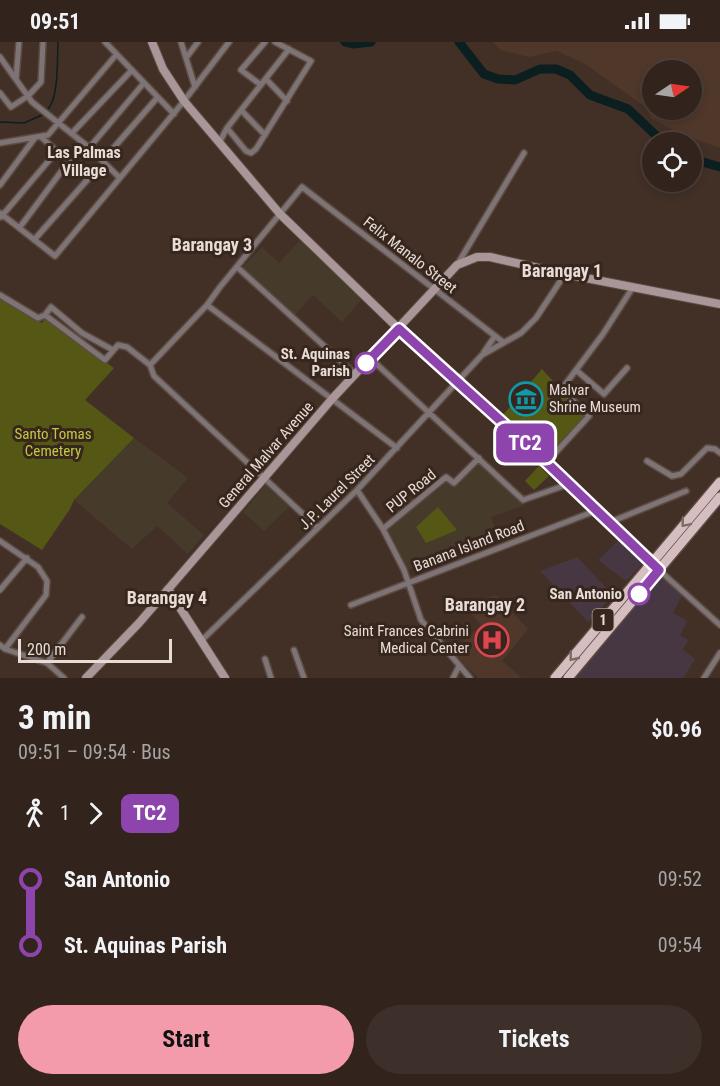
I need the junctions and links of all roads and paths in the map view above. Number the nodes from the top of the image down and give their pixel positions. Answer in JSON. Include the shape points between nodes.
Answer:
{"nodes":[{"id":1,"x":19,"y":42,"type":"edge"},
{"id":2,"x":43,"y":42,"type":"edge"},
{"id":3,"x":105,"y":42,"type":"edge"},
{"id":4,"x":152,"y":42,"type":"edge"},
{"id":5,"x":181,"y":42,"type":"edge"},
{"id":6,"x":198,"y":42,"type":"edge"},
{"id":7,"x":229,"y":42,"type":"edge"},
{"id":8,"x":265,"y":42,"type":"edge"},
{"id":9,"x":274,"y":42,"type":"edge"},
{"id":10,"x":289,"y":49,"type":"junction"},
{"id":11,"x":116,"y":55,"type":"junction"},
{"id":12,"x":0,"y":57,"type":"edge"},
{"id":13,"x":186,"y":58,"type":"junction"},
{"id":14,"x":131,"y":71,"type":"junction"},
{"id":15,"x":16,"y":79,"type":"junction"},
{"id":16,"x":266,"y":79,"type":"junction"},
{"id":17,"x":143,"y":84,"type":"junction"},
{"id":18,"x":261,"y":85,"type":"junction"},
{"id":19,"x":195,"y":87,"type":"junction"},
{"id":20,"x":0,"y":93,"type":"edge"},
{"id":21,"x":28,"y":96,"type":"junction"},
{"id":22,"x":157,"y":98,"type":"junction"},
{"id":23,"x":184,"y":101,"type":"junction"},
{"id":24,"x":287,"y":102,"type":"junction"},
{"id":25,"x":241,"y":110,"type":"junction"},
{"id":26,"x":174,"y":114,"type":"junction"},
{"id":27,"x":59,"y":123,"type":"junction"},
{"id":28,"x":227,"y":128,"type":"junction"},
{"id":29,"x":72,"y":133,"type":"junction"},
{"id":30,"x":265,"y":135,"type":"junction"},
{"id":31,"x":41,"y":137,"type":"junction"},
{"id":32,"x":34,"y":139,"type":"junction"},
{"id":33,"x":219,"y":143,"type":"junction"},
{"id":34,"x":1,"y":144,"type":"edge"},
{"id":35,"x":89,"y":148,"type":"junction"},
{"id":36,"x":57,"y":151,"type":"junction"},
{"id":37,"x":524,"y":153,"type":"dead end"},
{"id":38,"x":103,"y":160,"type":"junction"},
{"id":39,"x":69,"y":161,"type":"junction"},
{"id":40,"x":120,"y":177,"type":"junction"},
{"id":41,"x":0,"y":185,"type":"edge"},
{"id":42,"x":280,"y":214,"type":"junction"},
{"id":43,"x":1,"y":216,"type":"edge"},
{"id":44,"x":20,"y":227,"type":"junction"},
{"id":45,"x":34,"y":240,"type":"junction"},
{"id":46,"x":457,"y":266,"type":"junction"},
{"id":47,"x":237,"y":267,"type":"junction"},
{"id":48,"x":565,"y":274,"type":"junction"},
{"id":49,"x":633,"y":287,"type":"junction"},
{"id":50,"x":435,"y":289,"type":"junction"},
{"id":51,"x":0,"y":295,"type":"edge"},
{"id":52,"x":720,"y":304,"type":"edge"},
{"id":53,"x":207,"y":305,"type":"junction"},
{"id":54,"x":45,"y":315,"type":"junction"},
{"id":55,"x":399,"y":329,"type":"junction"},
{"id":56,"x":495,"y":336,"type":"junction"},
{"id":57,"x":503,"y":342,"type":"junction"},
{"id":58,"x":113,"y":350,"type":"junction"},
{"id":59,"x":482,"y":355,"type":"junction"},
{"id":60,"x":370,"y":358,"type":"junction"},
{"id":61,"x":150,"y":365,"type":"junction"},
{"id":62,"x":627,"y":368,"type":"dead end"},
{"id":63,"x":576,"y":370,"type":"junction"},
{"id":64,"x":355,"y":374,"type":"junction"},
{"id":65,"x":458,"y":383,"type":"junction"},
{"id":66,"x":332,"y":399,"type":"junction"},
{"id":67,"x":430,"y":413,"type":"junction"},
{"id":68,"x":397,"y":448,"type":"junction"},
{"id":69,"x":720,"y":453,"type":"edge"},
{"id":70,"x":478,"y":458,"type":"junction"},
{"id":71,"x":647,"y":461,"type":"dead end"},
{"id":72,"x":546,"y":462,"type":"junction"},
{"id":73,"x":264,"y":477,"type":"junction"},
{"id":74,"x":720,"y":482,"type":"edge"},
{"id":75,"x":569,"y":484,"type":"junction"},
{"id":76,"x":357,"y":490,"type":"junction"},
{"id":77,"x":686,"y":491,"type":"dead end"},
{"id":78,"x":720,"y":497,"type":"edge"},
{"id":79,"x":596,"y":511,"type":"junction"},
{"id":80,"x":608,"y":523,"type":"junction"},
{"id":81,"x":318,"y":528,"type":"junction"},
{"id":82,"x":383,"y":529,"type":"junction"},
{"id":83,"x":0,"y":541,"type":"edge"},
{"id":84,"x":27,"y":558,"type":"junction"},
{"id":85,"x":651,"y":563,"type":"junction"},
{"id":86,"x":659,"y":570,"type":"junction"},
{"id":87,"x":410,"y":582,"type":"junction"},
{"id":88,"x":168,"y":589,"type":"junction"},
{"id":89,"x":0,"y":590,"type":"edge"},
{"id":90,"x":351,"y":605,"type":"dead end"},
{"id":91,"x":82,"y":617,"type":"dead end"},
{"id":92,"x":720,"y":625,"type":"edge"},
{"id":93,"x":202,"y":640,"type":"junction"},
{"id":94,"x":3,"y":647,"type":"edge"},
{"id":95,"x":294,"y":650,"type":"dead end"},
{"id":96,"x":720,"y":652,"type":"edge"},
{"id":97,"x":265,"y":659,"type":"dead end"},
{"id":98,"x":47,"y":663,"type":"junction"},
{"id":99,"x":459,"y":666,"type":"junction"},
{"id":100,"x":64,"y":678,"type":"edge"},
{"id":101,"x":86,"y":678,"type":"edge"},
{"id":102,"x":225,"y":678,"type":"edge"},
{"id":103,"x":271,"y":678,"type":"edge"},
{"id":104,"x":304,"y":678,"type":"edge"},
{"id":105,"x":453,"y":678,"type":"edge"},
{"id":106,"x":470,"y":678,"type":"edge"},
{"id":107,"x":555,"y":678,"type":"edge"},
{"id":108,"x":568,"y":678,"type":"edge"},
{"id":109,"x":704,"y":678,"type":"edge"}],
"edges":[{"from":1,"to":15,"type":"street"},
{"from":2,"to":21,"type":"street","via":[[41,82]]},
{"from":3,"to":11,"type":"street"},
{"from":4,"to":23,"type":"main road","via":[[163,69]]},
{"from":5,"to":13,"type":"street"},
{"from":6,"to":13,"type":"street"},
{"from":7,"to":19,"type":"street"},
{"from":8,"to":18,"type":"street","via":[[241,70]]},
{"from":9,"to":10,"type":"street"},
{"from":10,"to":16,"type":"street"},
{"from":10,"to":24,"type":"street","via":[[311,62]]},
{"from":11,"to":14,"type":"street"},
{"from":11,"to":27,"type":"street"},
{"from":12,"to":15,"type":"street"},
{"from":13,"to":19,"type":"street"},
{"from":14,"to":17,"type":"street"},
{"from":14,"to":29,"type":"street"},
{"from":15,"to":21,"type":"street"},
{"from":16,"to":18,"type":"street"},
{"from":16,"to":24,"type":"street"},
{"from":17,"to":22,"type":"street"},
{"from":17,"to":35,"type":"street"},
{"from":18,"to":25,"type":"street"},
{"from":19,"to":23,"type":"street"},
{"from":20,"to":21,"type":"street","via":[[11,108]]},
{"from":21,"to":27,"type":"street"},
{"from":22,"to":26,"type":"street"},
{"from":22,"to":38,"type":"street"},
{"from":23,"to":26,"type":"street"},
{"from":23,"to":33,"type":"main road"},
{"from":24,"to":30,"type":"street"},
{"from":25,"to":28,"type":"street"},
{"from":25,"to":30,"type":"street"},
{"from":26,"to":40,"type":"street"},
{"from":27,"to":29,"type":"street"},
{"from":27,"to":31,"type":"street"},
{"from":28,"to":30,"type":"street","via":[[251,153]]},
{"from":28,"to":33,"type":"street"},
{"from":29,"to":35,"type":"street"},
{"from":31,"to":32,"type":"street"},
{"from":31,"to":36,"type":"street"},
{"from":32,"to":34,"type":"street"},
{"from":32,"to":41,"type":"street"},
{"from":33,"to":42,"type":"main road"},
{"from":35,"to":38,"type":"street"},
{"from":36,"to":39,"type":"street"},
{"from":36,"to":43,"type":"street"},
{"from":37,"to":46,"type":"street"},
{"from":38,"to":40,"type":"street"},
{"from":39,"to":44,"type":"street"},
{"from":39,"to":45,"type":"street","via":[[88,179]]},
{"from":40,"to":45,"type":"street","via":[[55,256]]},
{"from":42,"to":47,"type":"street"},
{"from":42,"to":50,"type":"street","name":"Felix Manalo Street","via":[[302,187]]},
{"from":42,"to":55,"type":"main road"},
{"from":43,"to":44,"type":"street"},
{"from":44,"to":45,"type":"street"},
{"from":46,"to":48,"type":"main road","name":"General Malvar Avenue","via":[[477,257],[490,257]]},
{"from":46,"to":50,"type":"main road","name":"General Malvar Avenue"},
{"from":47,"to":53,"type":"street"},
{"from":47,"to":64,"type":"street"},
{"from":48,"to":49,"type":"main road","name":"General Malvar Avenue"},
{"from":48,"to":57,"type":"street","name":"J.P. Laurel Street","via":[[536,318],[521,333]]},
{"from":49,"to":52,"type":"main road","name":"General Malvar Avenue"},
{"from":49,"to":63,"type":"street"},
{"from":50,"to":55,"type":"main road","name":"General Malvar Avenue"},
{"from":50,"to":56,"type":"street","name":"Felix Manalo Street"},
{"from":51,"to":54,"type":"street","via":[[38,318]]},
{"from":53,"to":61,"type":"street"},
{"from":53,"to":66,"type":"street"},
{"from":54,"to":58,"type":"street","via":[[51,307],[82,333]]},
{"from":54,"to":58,"type":"street","via":[[105,360]]},
{"from":55,"to":60,"type":"main road","name":"General Malvar Avenue"},
{"from":55,"to":65,"type":"street"},
{"from":56,"to":57,"type":"street","name":"Felix Manalo Street"},
{"from":56,"to":59,"type":"street","name":"J.P. Laurel Street"},
{"from":57,"to":59,"type":"street","name":"J.P. Laurel Street"},
{"from":58,"to":61,"type":"street","via":[[118,345],[127,347]]},
{"from":59,"to":65,"type":"street","name":"J.P. Laurel Street"},
{"from":60,"to":64,"type":"main road","name":"General Malvar Avenue"},
{"from":60,"to":67,"type":"street"},
{"from":61,"to":73,"type":"street","via":[[154,376]]},
{"from":62,"to":63,"type":"street","via":[[604,394]]},
{"from":63,"to":72,"type":"street","via":[[563,391],[589,416]]},
{"from":64,"to":66,"type":"main road","name":"General Malvar Avenue"},
{"from":65,"to":67,"type":"street","name":"J.P. Laurel Street"},
{"from":65,"to":72,"type":"street"},
{"from":66,"to":68,"type":"street"},
{"from":66,"to":73,"type":"main road","name":"General Malvar Avenue"},
{"from":67,"to":68,"type":"street","name":"J.P. Laurel Street"},
{"from":67,"to":70,"type":"street"},
{"from":68,"to":76,"type":"street","name":"J.P. Laurel Street"},
{"from":69,"to":71,"type":"street","via":[[707,448],[676,476]]},
{"from":70,"to":75,"type":"street","via":[[523,500]]},
{"from":70,"to":82,"type":"street","name":"PUP Road","via":[[454,483],[446,477]]},
{"from":72,"to":75,"type":"street"},
{"from":73,"to":81,"type":"street"},
{"from":73,"to":88,"type":"main road","name":"General Malvar Avenue"},
{"from":74,"to":85,"type":"highway","number":"1","one_way":true},
{"from":75,"to":79,"type":"street"},
{"from":76,"to":81,"type":"street","name":"J.P. Laurel Street"},
{"from":76,"to":82,"type":"street"},
{"from":77,"to":80,"type":"street"},
{"from":78,"to":86,"type":"highway","number":"1"},
{"from":79,"to":80,"type":"street"},
{"from":79,"to":87,"type":"street","name":"Banana Island Road"},
{"from":80,"to":85,"type":"street"},
{"from":81,"to":93,"type":"street","name":"J.P. Laurel Street"},
{"from":82,"to":87,"type":"street"},
{"from":83,"to":84,"type":"street"},
{"from":84,"to":89,"type":"street"},
{"from":84,"to":94,"type":"street","via":[[47,581],[46,595]]},
{"from":85,"to":86,"type":"street"},
{"from":85,"to":107,"type":"highway","number":"1","one_way":true},
{"from":86,"to":92,"type":"street"},
{"from":86,"to":108,"type":"highway","number":"1"},
{"from":87,"to":90,"type":"street","name":"Banana Island Road"},
{"from":87,"to":99,"type":"street","via":[[421,620]]},
{"from":88,"to":93,"type":"main road"},
{"from":88,"to":101,"type":"main road","name":"General Malvar Avenue"},
{"from":91,"to":98,"type":"street"},
{"from":93,"to":102,"type":"main road"},
{"from":94,"to":98,"type":"street"},
{"from":95,"to":104,"type":"street"},
{"from":96,"to":109,"type":"street"},
{"from":97,"to":103,"type":"street"},
{"from":98,"to":100,"type":"street"},
{"from":99,"to":105,"type":"street"},
{"from":99,"to":106,"type":"street"}]}
